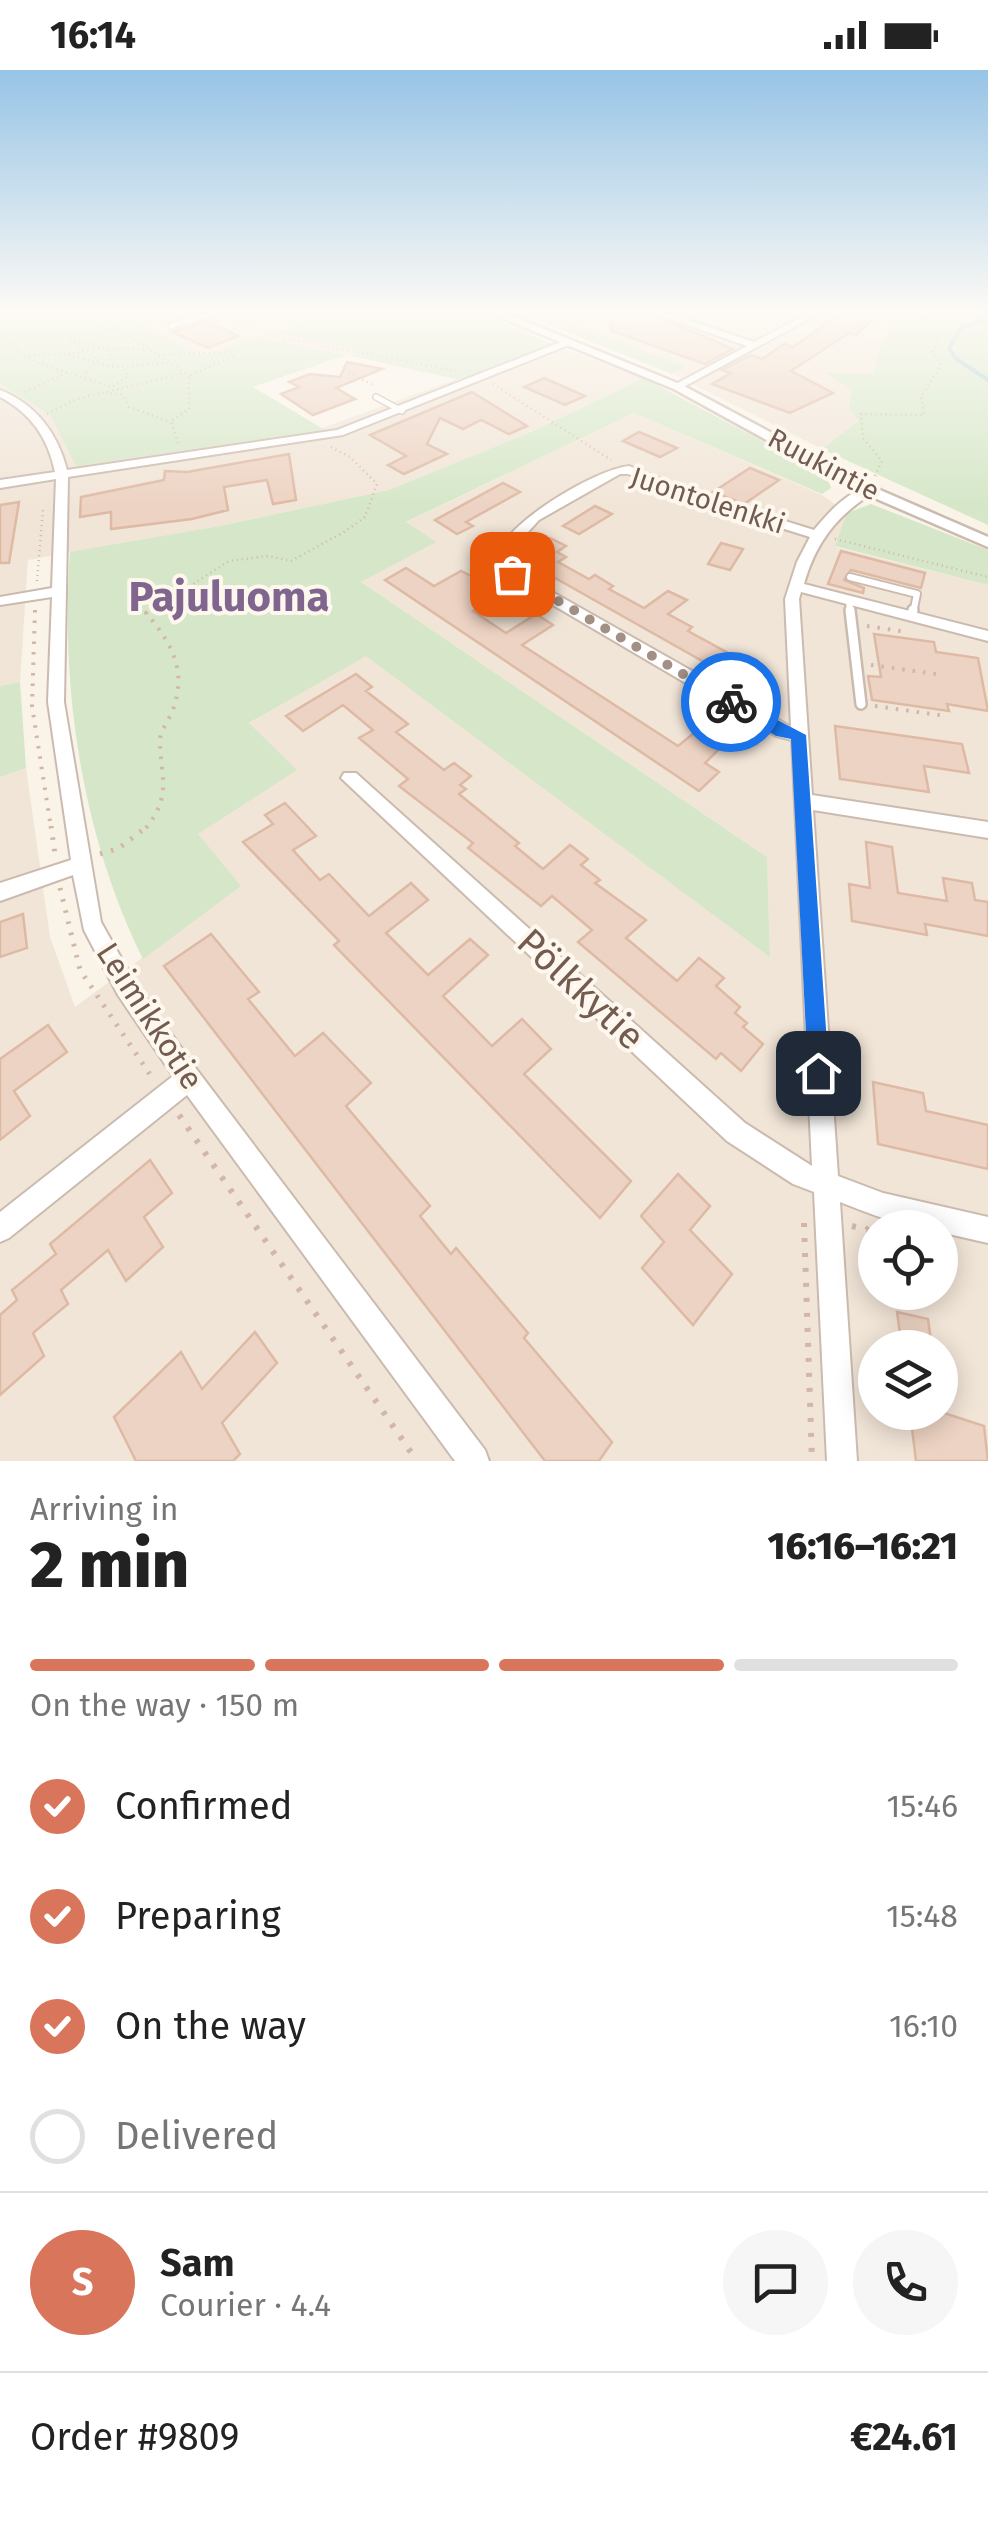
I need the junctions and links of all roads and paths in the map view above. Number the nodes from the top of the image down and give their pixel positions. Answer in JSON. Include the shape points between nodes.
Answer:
{"nodes":[{"id":1,"x":54,"y":378,"type":"edge"},
{"id":2,"x":93,"y":378,"type":"edge"},
{"id":3,"x":125,"y":378,"type":"edge"},
{"id":4,"x":173,"y":378,"type":"edge"},
{"id":5,"x":187,"y":378,"type":"edge"},
{"id":6,"x":361,"y":378,"type":"edge"},
{"id":7,"x":478,"y":378,"type":"edge"},
{"id":8,"x":654,"y":378,"type":"edge"},
{"id":9,"x":697,"y":378,"type":"edge"},
{"id":10,"x":934,"y":378,"type":"edge"},
{"id":11,"x":483,"y":379,"type":"junction"},
{"id":12,"x":112,"y":386,"type":"junction"},
{"id":13,"x":678,"y":388,"type":"junction"},
{"id":14,"x":388,"y":392,"type":"dead end"},
{"id":15,"x":101,"y":393,"type":"junction"},
{"id":16,"x":376,"y":397,"type":"dead end"},
{"id":17,"x":6,"y":398,"type":"edge"},
{"id":18,"x":402,"y":410,"type":"junction"},
{"id":19,"x":36,"y":417,"type":"junction"},
{"id":20,"x":172,"y":423,"type":"junction"},
{"id":21,"x":320,"y":437,"type":"junction"},
{"id":22,"x":193,"y":456,"type":"junction"},
{"id":23,"x":629,"y":470,"type":"junction"},
{"id":24,"x":54,"y":476,"type":"junction"},
{"id":25,"x":0,"y":484,"type":"edge"},
{"id":26,"x":871,"y":485,"type":"junction"},
{"id":27,"x":816,"y":534,"type":"junction"},
{"id":28,"x":988,"y":542,"type":"edge"},
{"id":29,"x":850,"y":576,"type":"dead end"},
{"id":30,"x":988,"y":577,"type":"edge"},
{"id":31,"x":796,"y":586,"type":"junction"},
{"id":32,"x":46,"y":593,"type":"junction"},
{"id":33,"x":850,"y":600,"type":"junction"},
{"id":34,"x":0,"y":602,"type":"edge"},
{"id":35,"x":852,"y":624,"type":"junction"},
{"id":36,"x":911,"y":624,"type":"junction"},
{"id":37,"x":988,"y":636,"type":"edge"},
{"id":38,"x":856,"y":663,"type":"junction"},
{"id":39,"x":936,"y":674,"type":"dead end"},
{"id":40,"x":861,"y":704,"type":"joint"},
{"id":41,"x":946,"y":716,"type":"dead end"},
{"id":42,"x":798,"y":735,"type":"junction"},
{"id":43,"x":350,"y":778,"type":"dead end"},
{"id":44,"x":802,"y":801,"type":"junction"},
{"id":45,"x":988,"y":830,"type":"edge"},
{"id":46,"x":81,"y":861,"type":"junction"},
{"id":47,"x":58,"y":872,"type":"junction"},
{"id":48,"x":0,"y":892,"type":"edge"},
{"id":49,"x":189,"y":1078,"type":"junction"},
{"id":50,"x":166,"y":1097,"type":"junction"},
{"id":51,"x":825,"y":1182,"type":"junction"},
{"id":52,"x":0,"y":1229,"type":"edge"},
{"id":53,"x":988,"y":1230,"type":"edge"},
{"id":54,"x":417,"y":1461,"type":"edge"},
{"id":55,"x":474,"y":1461,"type":"edge"},
{"id":56,"x":842,"y":1461,"type":"edge"}],
"edges":[{"from":1,"to":17,"type":"path"},
{"from":2,"to":12,"type":"path"},
{"from":3,"to":12,"type":"path"},
{"from":4,"to":15,"type":"path"},
{"from":5,"to":20,"type":"path","via":[[189,409]]},
{"from":6,"to":14,"type":"path"},
{"from":7,"to":11,"type":"path"},
{"from":8,"to":13,"type":"street","name":"Ruukintie"},
{"from":9,"to":13,"type":"street"},
{"from":10,"to":26,"type":"path","via":[[921,397],[924,415],[861,414],[863,438],[882,461]]},
{"from":11,"to":18,"type":"street"},
{"from":11,"to":23,"type":"path"},
{"from":12,"to":15,"type":"path"},
{"from":13,"to":26,"type":"street","name":"Ruukintie"},
{"from":15,"to":19,"type":"path"},
{"from":15,"to":20,"type":"path","via":[[123,395],[129,407]]},
{"from":16,"to":18,"type":"lane"},
{"from":17,"to":19,"type":"street","name":"Leimikkotie"},
{"from":18,"to":21,"type":"street"},
{"from":19,"to":24,"type":"street","name":"Leimikkotie","via":[[56,446]]},
{"from":20,"to":22,"type":"path","via":[[178,443]]},
{"from":21,"to":22,"type":"street"},
{"from":21,"to":46,"type":"path","via":[[378,484],[374,509],[359,527],[291,561],[234,560],[194,576],[146,613],[164,629],[177,661],[175,710],[160,737],[167,757],[163,796],[151,826],[128,848]]},
{"from":22,"to":24,"type":"street"},
{"from":23,"to":27,"type":"street","name":"Juontolenkki"},
{"from":23,"to":42,"type":"street","name":"Juontolenkki","via":[[535,517],[502,552],[502,563],[782,732]]},
{"from":24,"to":25,"type":"street"},
{"from":24,"to":32,"type":"street","name":"Leimikkotie"},
{"from":24,"to":32,"type":"path"},
{"from":26,"to":27,"type":"street","via":[[830,514]]},
{"from":26,"to":28,"type":"street","name":"Ruukintie"},
{"from":27,"to":30,"type":"path"},
{"from":27,"to":31,"type":"street"},
{"from":29,"to":36,"type":"lane","via":[[917,594]]},
{"from":31,"to":33,"type":"street"},
{"from":31,"to":42,"type":"street"},
{"from":32,"to":34,"type":"street"},
{"from":32,"to":46,"type":"street","name":"Leimikkotie"},
{"from":32,"to":47,"type":"path","via":[[32,706]]},
{"from":33,"to":35,"type":"lane"},
{"from":33,"to":36,"type":"street"},
{"from":35,"to":36,"type":"path"},
{"from":35,"to":38,"type":"lane"},
{"from":36,"to":37,"type":"street"},
{"from":38,"to":39,"type":"path"},
{"from":38,"to":40,"type":"lane"},
{"from":40,"to":41,"type":"path"},
{"from":42,"to":44,"type":"street"},
{"from":43,"to":51,"type":"street","name":"Pölkkytie","via":[[736,1132]]},
{"from":44,"to":45,"type":"street"},
{"from":44,"to":51,"type":"street"},
{"from":46,"to":47,"type":"street"},
{"from":46,"to":49,"type":"street","name":"Leimikkotie","via":[[92,924],[126,988]]},
{"from":47,"to":48,"type":"street"},
{"from":47,"to":50,"type":"path","via":[[80,970]]},
{"from":49,"to":50,"type":"street"},
{"from":49,"to":55,"type":"street","name":"Leimikkotie"},
{"from":50,"to":52,"type":"street"},
{"from":50,"to":54,"type":"path"},
{"from":51,"to":53,"type":"street","name":"Pölkkytie","via":[[884,1206]]},
{"from":51,"to":56,"type":"street"}]}
